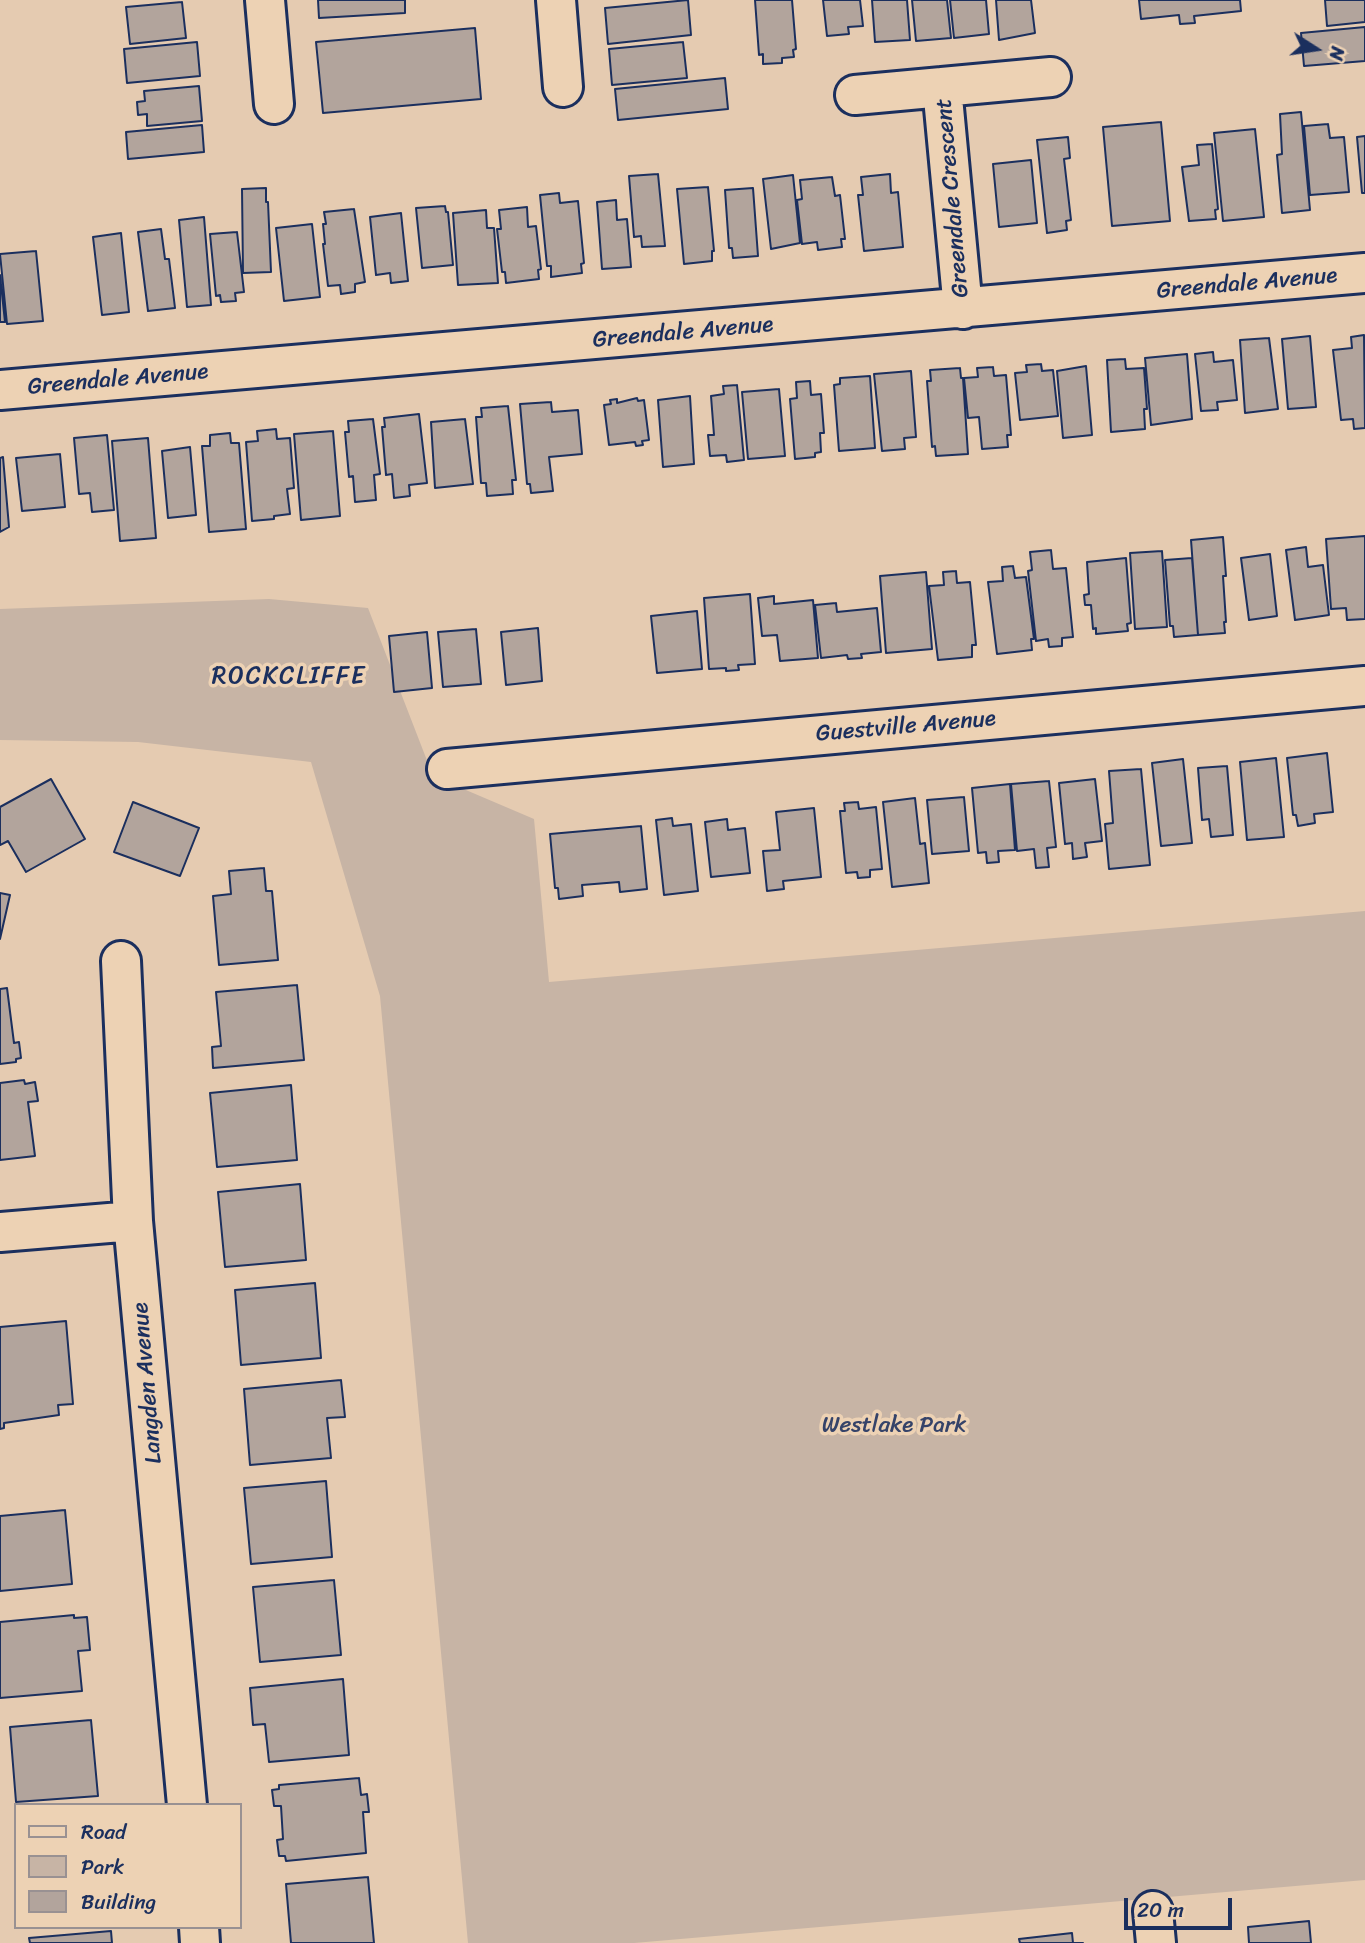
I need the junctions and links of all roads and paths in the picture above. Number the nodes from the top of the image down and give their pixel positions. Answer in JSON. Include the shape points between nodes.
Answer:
{"nodes":[{"id":1,"x":265,"y":0,"type":"edge"},
{"id":2,"x":556,"y":0,"type":"edge"},
{"id":3,"x":1051,"y":77,"type":"dead end"},
{"id":4,"x":563,"y":87,"type":"dead end"},
{"id":5,"x":942,"y":87,"type":"junction"},
{"id":6,"x":855,"y":95,"type":"dead end"},
{"id":7,"x":274,"y":104,"type":"dead end"},
{"id":8,"x":1365,"y":273,"type":"edge"},
{"id":9,"x":963,"y":309,"type":"junction"},
{"id":10,"x":0,"y":390,"type":"edge"},
{"id":11,"x":1365,"y":686,"type":"edge"},
{"id":12,"x":447,"y":769,"type":"dead end"},
{"id":13,"x":121,"y":961,"type":"dead end"},
{"id":14,"x":133,"y":1221,"type":"junction"},
{"id":15,"x":0,"y":1232,"type":"edge"},
{"id":16,"x":187,"y":1803,"type":"edge"}],
"edges":[{"from":1,"to":7,"type":"street"},
{"from":2,"to":4,"type":"street"},
{"from":3,"to":5,"type":"street","name":"Greendale Crescent"},
{"from":5,"to":6,"type":"street","name":"Greendale Crescent"},
{"from":5,"to":9,"type":"street","name":"Greendale Crescent"},
{"from":8,"to":9,"type":"street","name":"Greendale Avenue"},
{"from":9,"to":10,"type":"street","name":"Greendale Avenue"},
{"from":11,"to":12,"type":"street","name":"Guestville Avenue"},
{"from":13,"to":14,"type":"street","name":"Langden Avenue"},
{"from":14,"to":15,"type":"street"},
{"from":14,"to":16,"type":"street","name":"Langden Avenue"}]}
